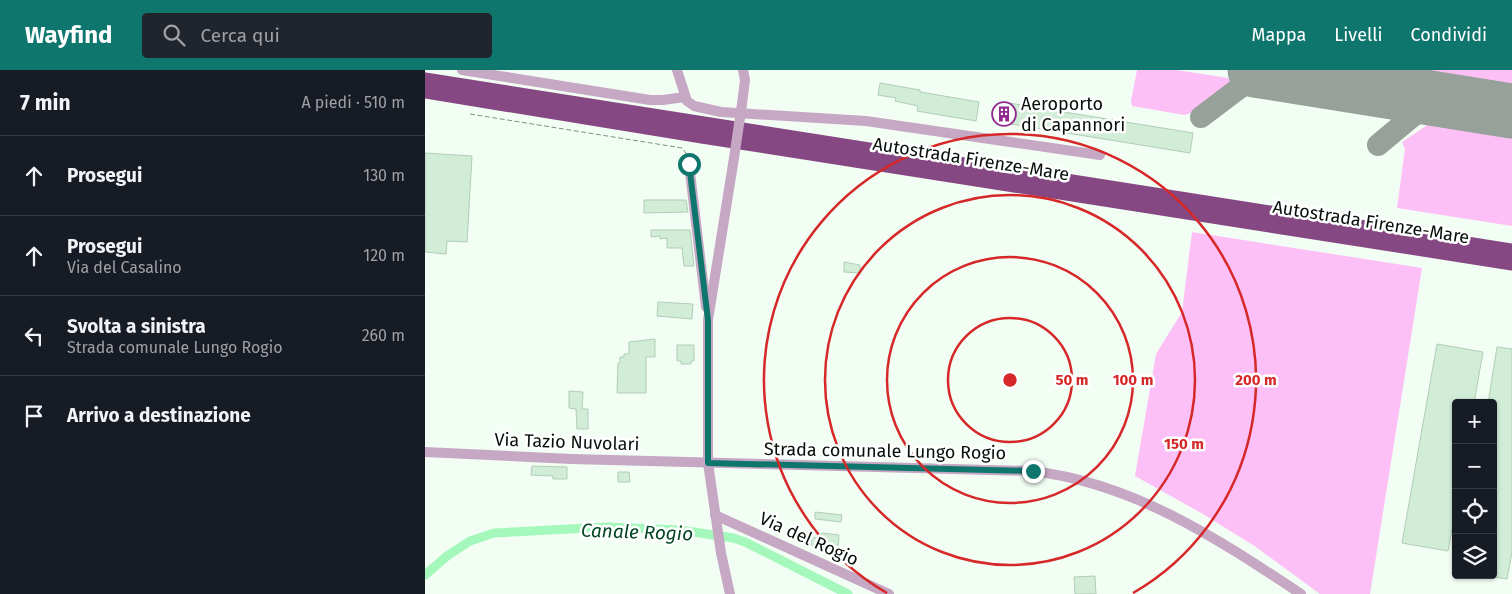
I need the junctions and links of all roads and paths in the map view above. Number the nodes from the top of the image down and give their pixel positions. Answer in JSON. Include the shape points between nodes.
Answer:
{"nodes":[{"id":1,"x":463,"y":70,"type":"edge"},
{"id":2,"x":677,"y":70,"type":"edge"},
{"id":3,"x":743,"y":70,"type":"edge"},
{"id":4,"x":425,"y":80,"type":"edge"},
{"id":5,"x":425,"y":91,"type":"edge"},
{"id":6,"x":685,"y":97,"type":"junction"},
{"id":7,"x":470,"y":114,"type":"dead end"},
{"id":8,"x":1099,"y":155,"type":"dead end"},
{"id":9,"x":689,"y":164,"type":"joint"},
{"id":10,"x":1512,"y":251,"type":"edge"},
{"id":11,"x":1512,"y":263,"type":"edge"},
{"id":12,"x":708,"y":320,"type":"junction"},
{"id":13,"x":425,"y":452,"type":"edge"},
{"id":14,"x":708,"y":463,"type":"junction"},
{"id":15,"x":715,"y":515,"type":"junction"},
{"id":16,"x":730,"y":594,"type":"edge"},
{"id":17,"x":889,"y":594,"type":"edge"},
{"id":18,"x":1301,"y":594,"type":"edge"}],
"edges":[{"from":1,"to":6,"type":"street","via":[[650,100]]},
{"from":2,"to":6,"type":"street"},
{"from":3,"to":12,"type":"street","bridge":true,"via":[[742,104]]},
{"from":4,"to":10,"type":"highway","name":"Autostrada Firenze-Mare"},
{"from":5,"to":11,"type":"highway","name":"Autostrada Firenze-Mare"},
{"from":6,"to":8,"type":"street","via":[[694,106],[721,112],[866,121]]},
{"from":7,"to":9,"type":"path","via":[[681,148],[688,154]]},
{"from":9,"to":12,"type":"street"},
{"from":12,"to":14,"type":"street"},
{"from":13,"to":14,"type":"street","name":"Via Tazio Nuvolari"},
{"from":14,"to":15,"type":"street"},
{"from":14,"to":18,"type":"street","name":"Strada comunale Lungo Rogio","via":[[1059,474],[1148,503],[1233,549]]},
{"from":15,"to":16,"type":"street"},
{"from":15,"to":17,"type":"street","name":"Via del Rogio"}]}
